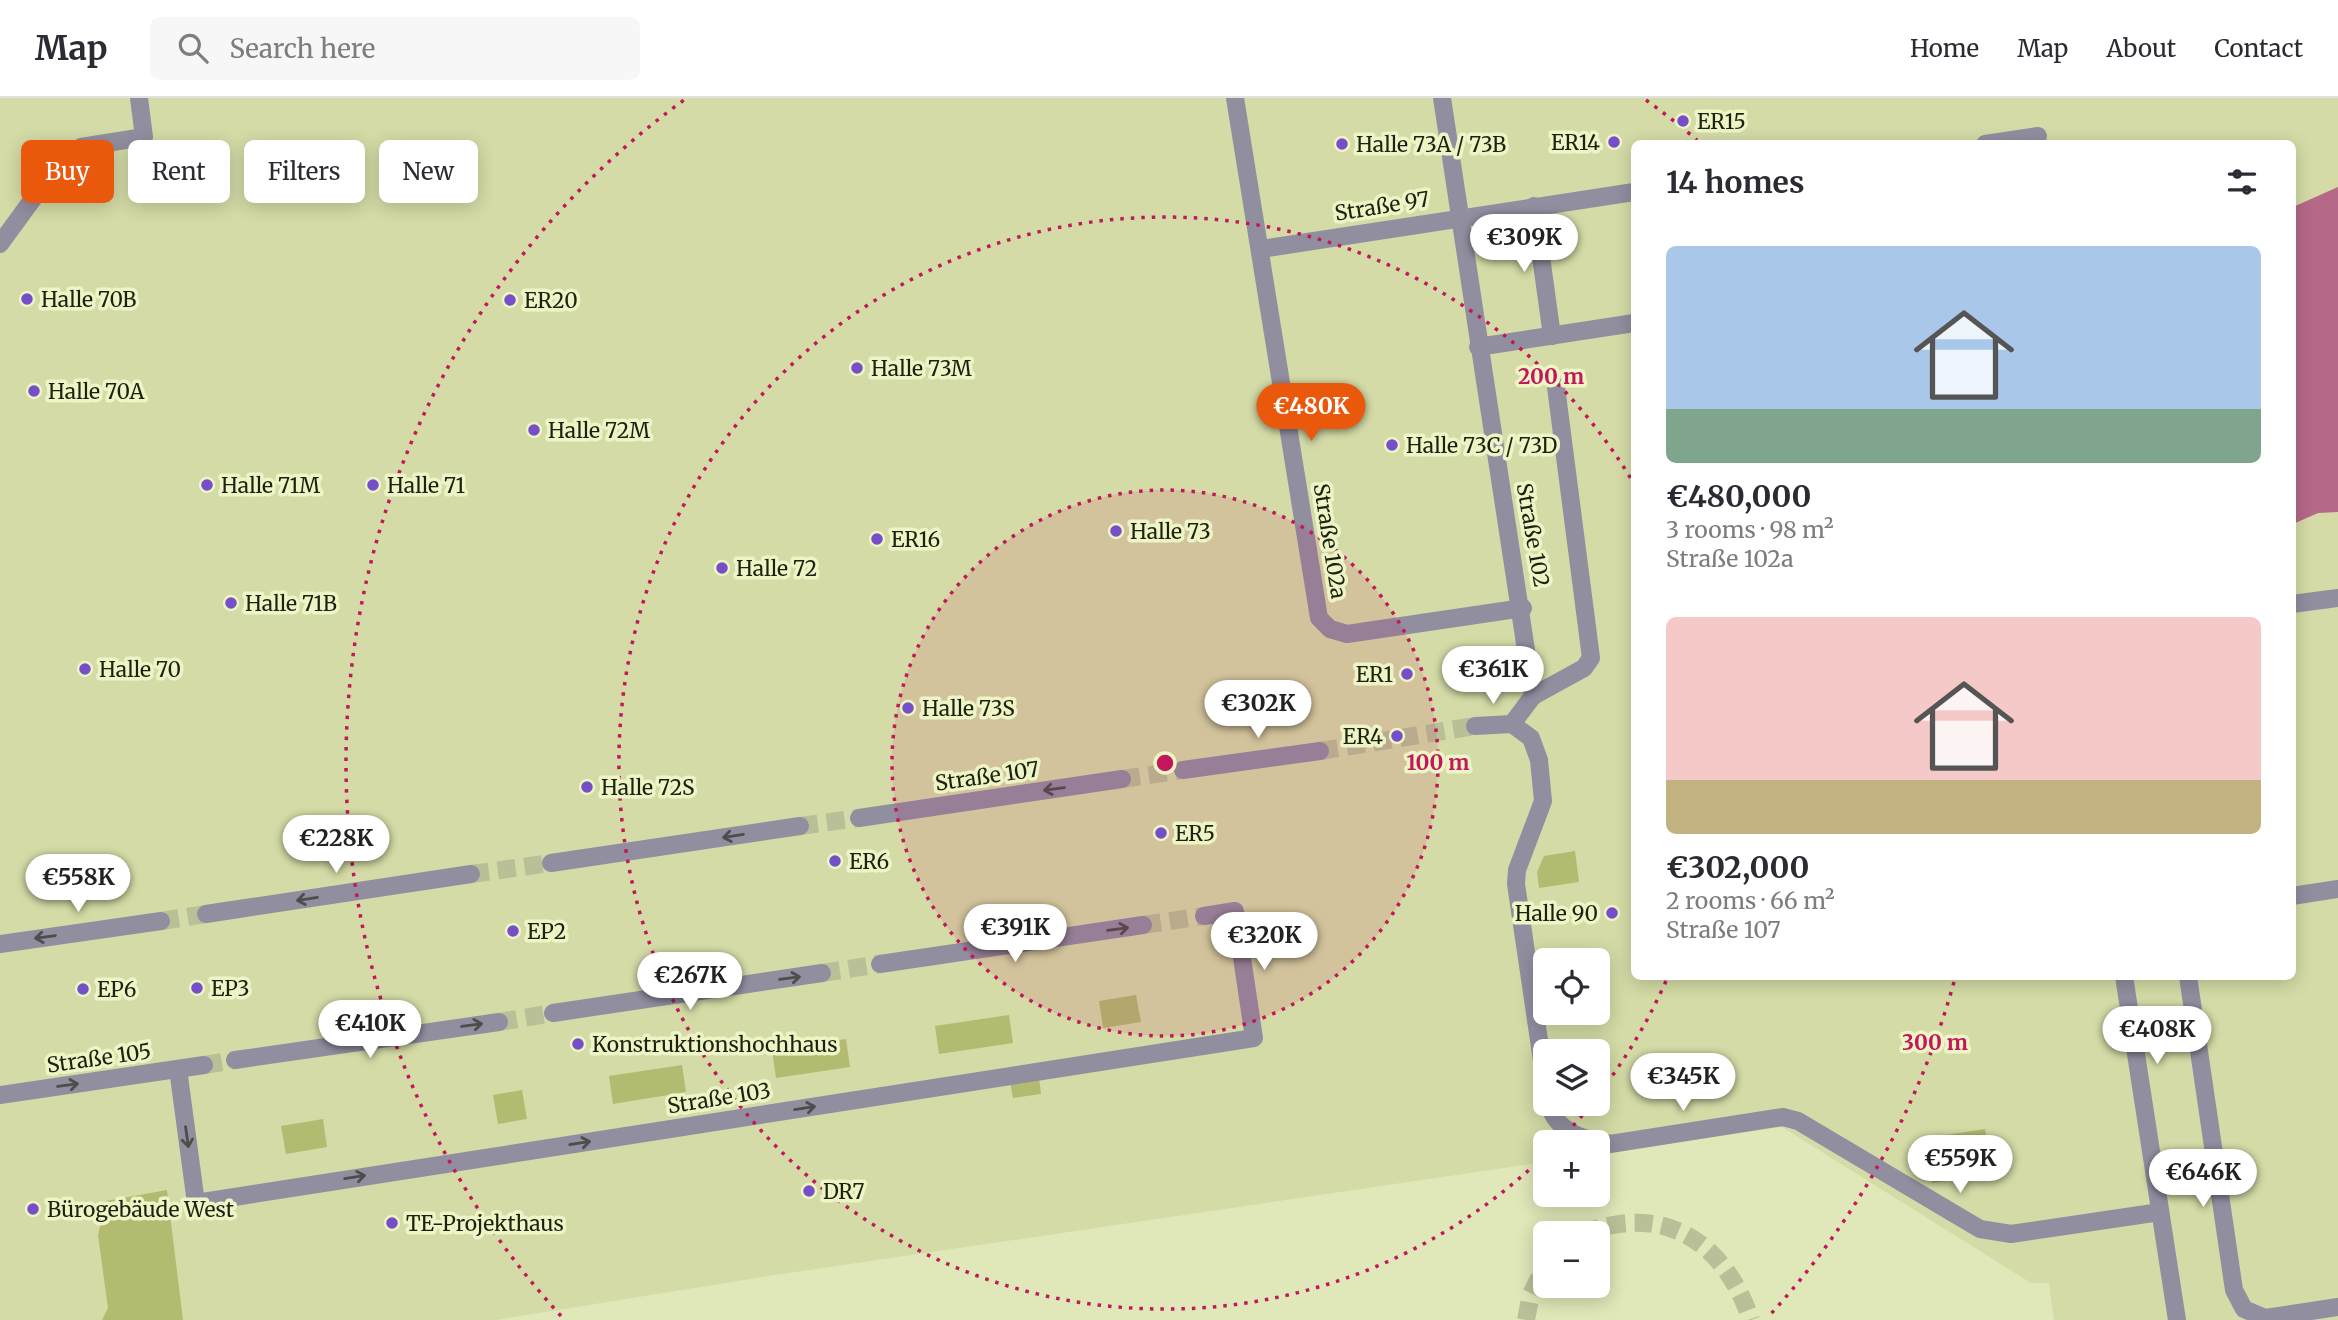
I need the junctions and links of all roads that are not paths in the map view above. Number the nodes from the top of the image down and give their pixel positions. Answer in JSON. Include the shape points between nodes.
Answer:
{"nodes":[{"id":1,"x":139,"y":98,"type":"edge"},
{"id":2,"x":1235,"y":98,"type":"edge"},
{"id":3,"x":1442,"y":98,"type":"edge"},
{"id":4,"x":2038,"y":136,"type":"dead end"},
{"id":5,"x":2012,"y":140,"type":"edge"},
{"id":6,"x":1631,"y":192,"type":"edge"},
{"id":7,"x":1534,"y":206,"type":"junction"},
{"id":8,"x":1460,"y":216,"type":"junction"},
{"id":9,"x":0,"y":244,"type":"edge"},
{"id":10,"x":1261,"y":248,"type":"junction"},
{"id":11,"x":1631,"y":323,"type":"edge"},
{"id":12,"x":1552,"y":336,"type":"junction"},
{"id":13,"x":1478,"y":347,"type":"junction"},
{"id":14,"x":1556,"y":387,"type":"dead end"},
{"id":15,"x":2338,"y":597,"type":"edge"},
{"id":16,"x":2296,"y":603,"type":"edge"},
{"id":17,"x":1522,"y":608,"type":"junction"},
{"id":18,"x":1534,"y":696,"type":"junction"},
{"id":19,"x":1513,"y":724,"type":"junction"},
{"id":20,"x":1475,"y":726,"type":"tunnel mouth"},
{"id":21,"x":1320,"y":751,"type":"tunnel mouth"},
{"id":22,"x":1183,"y":770,"type":"tunnel mouth"},
{"id":23,"x":1122,"y":779,"type":"tunnel mouth"},
{"id":24,"x":859,"y":818,"type":"tunnel mouth"},
{"id":25,"x":800,"y":826,"type":"tunnel mouth"},
{"id":26,"x":551,"y":863,"type":"tunnel mouth"},
{"id":27,"x":471,"y":874,"type":"tunnel mouth"},
{"id":28,"x":2338,"y":889,"type":"edge"},
{"id":29,"x":2296,"y":895,"type":"edge"},
{"id":30,"x":206,"y":914,"type":"tunnel mouth"},
{"id":31,"x":1204,"y":916,"type":"tunnel mouth"},
{"id":32,"x":161,"y":921,"type":"tunnel mouth"},
{"id":33,"x":1143,"y":925,"type":"tunnel mouth"},
{"id":34,"x":0,"y":943,"type":"edge"},
{"id":35,"x":880,"y":964,"type":"tunnel mouth"},
{"id":36,"x":822,"y":973,"type":"tunnel mouth"},
{"id":37,"x":2125,"y":980,"type":"edge"},
{"id":38,"x":2189,"y":980,"type":"edge"},
{"id":39,"x":553,"y":1013,"type":"tunnel mouth"},
{"id":40,"x":499,"y":1021,"type":"tunnel mouth"},
{"id":41,"x":1539,"y":1039,"type":"edge"},
{"id":42,"x":235,"y":1060,"type":"tunnel mouth"},
{"id":43,"x":204,"y":1065,"type":"tunnel mouth"},
{"id":44,"x":178,"y":1069,"type":"junction"},
{"id":45,"x":0,"y":1095,"type":"edge"},
{"id":46,"x":1556,"y":1116,"type":"edge"},
{"id":47,"x":2160,"y":1212,"type":"junction"},
{"id":48,"x":2338,"y":1307,"type":"edge"},
{"id":49,"x":2177,"y":1320,"type":"edge"}],
"edges":[{"from":1,"to":9,"type":"street","via":[[145,137],[81,147],[46,181]]},
{"from":2,"to":10,"type":"street","name":"Straße 102a"},
{"from":3,"to":8,"type":"street","name":"Straße 102"},
{"from":4,"to":5,"type":"street"},
{"from":6,"to":7,"type":"street","name":"Straße 97"},
{"from":7,"to":8,"type":"street","name":"Straße 97"},
{"from":7,"to":12,"type":"street"},
{"from":8,"to":10,"type":"street","name":"Straße 97"},
{"from":8,"to":13,"type":"street","name":"Straße 102"},
{"from":10,"to":17,"type":"street","name":"Straße 102a","via":[[1319,618],[1330,629],[1348,634]]},
{"from":11,"to":12,"type":"street"},
{"from":12,"to":13,"type":"street"},
{"from":13,"to":17,"type":"street","name":"Straße 102"},
{"from":14,"to":18,"type":"street","name":"Straße 102","via":[[1591,658],[1584,668]]},
{"from":15,"to":16,"type":"street"},
{"from":17,"to":18,"type":"street","name":"Straße 102"},
{"from":18,"to":19,"type":"street"},
{"from":19,"to":20,"type":"street"},
{"from":19,"to":41,"type":"street","via":[[1531,737],[1539,760],[1543,801],[1517,870]]},
{"from":21,"to":22,"type":"street"},
{"from":23,"to":24,"type":"street","name":"Straße 107","one_way":true},
{"from":25,"to":26,"type":"street","one_way":true},
{"from":27,"to":30,"type":"street","one_way":true},
{"from":28,"to":29,"type":"street"},
{"from":44,"to":31,"type":"street","name":"Straße 103","one_way":true,"via":[[196,1203],[1254,1038],[1230,912]]},
{"from":32,"to":34,"type":"street","one_way":true},
{"from":35,"to":33,"type":"street","one_way":true},
{"from":39,"to":36,"type":"street","one_way":true},
{"from":37,"to":47,"type":"street"},
{"from":38,"to":48,"type":"street","via":[[2234,1290],[2244,1308],[2265,1318]]},
{"from":42,"to":40,"type":"street","one_way":true},
{"from":43,"to":44,"type":"street","name":"Straße 105"},
{"from":45,"to":44,"type":"street","name":"Straße 105","one_way":true},
{"from":46,"to":47,"type":"street","via":[[1563,1127],[1584,1140],[1610,1144],[1783,1117],[1798,1121],[1980,1229],[2006,1234]]},
{"from":47,"to":49,"type":"street"}]}
